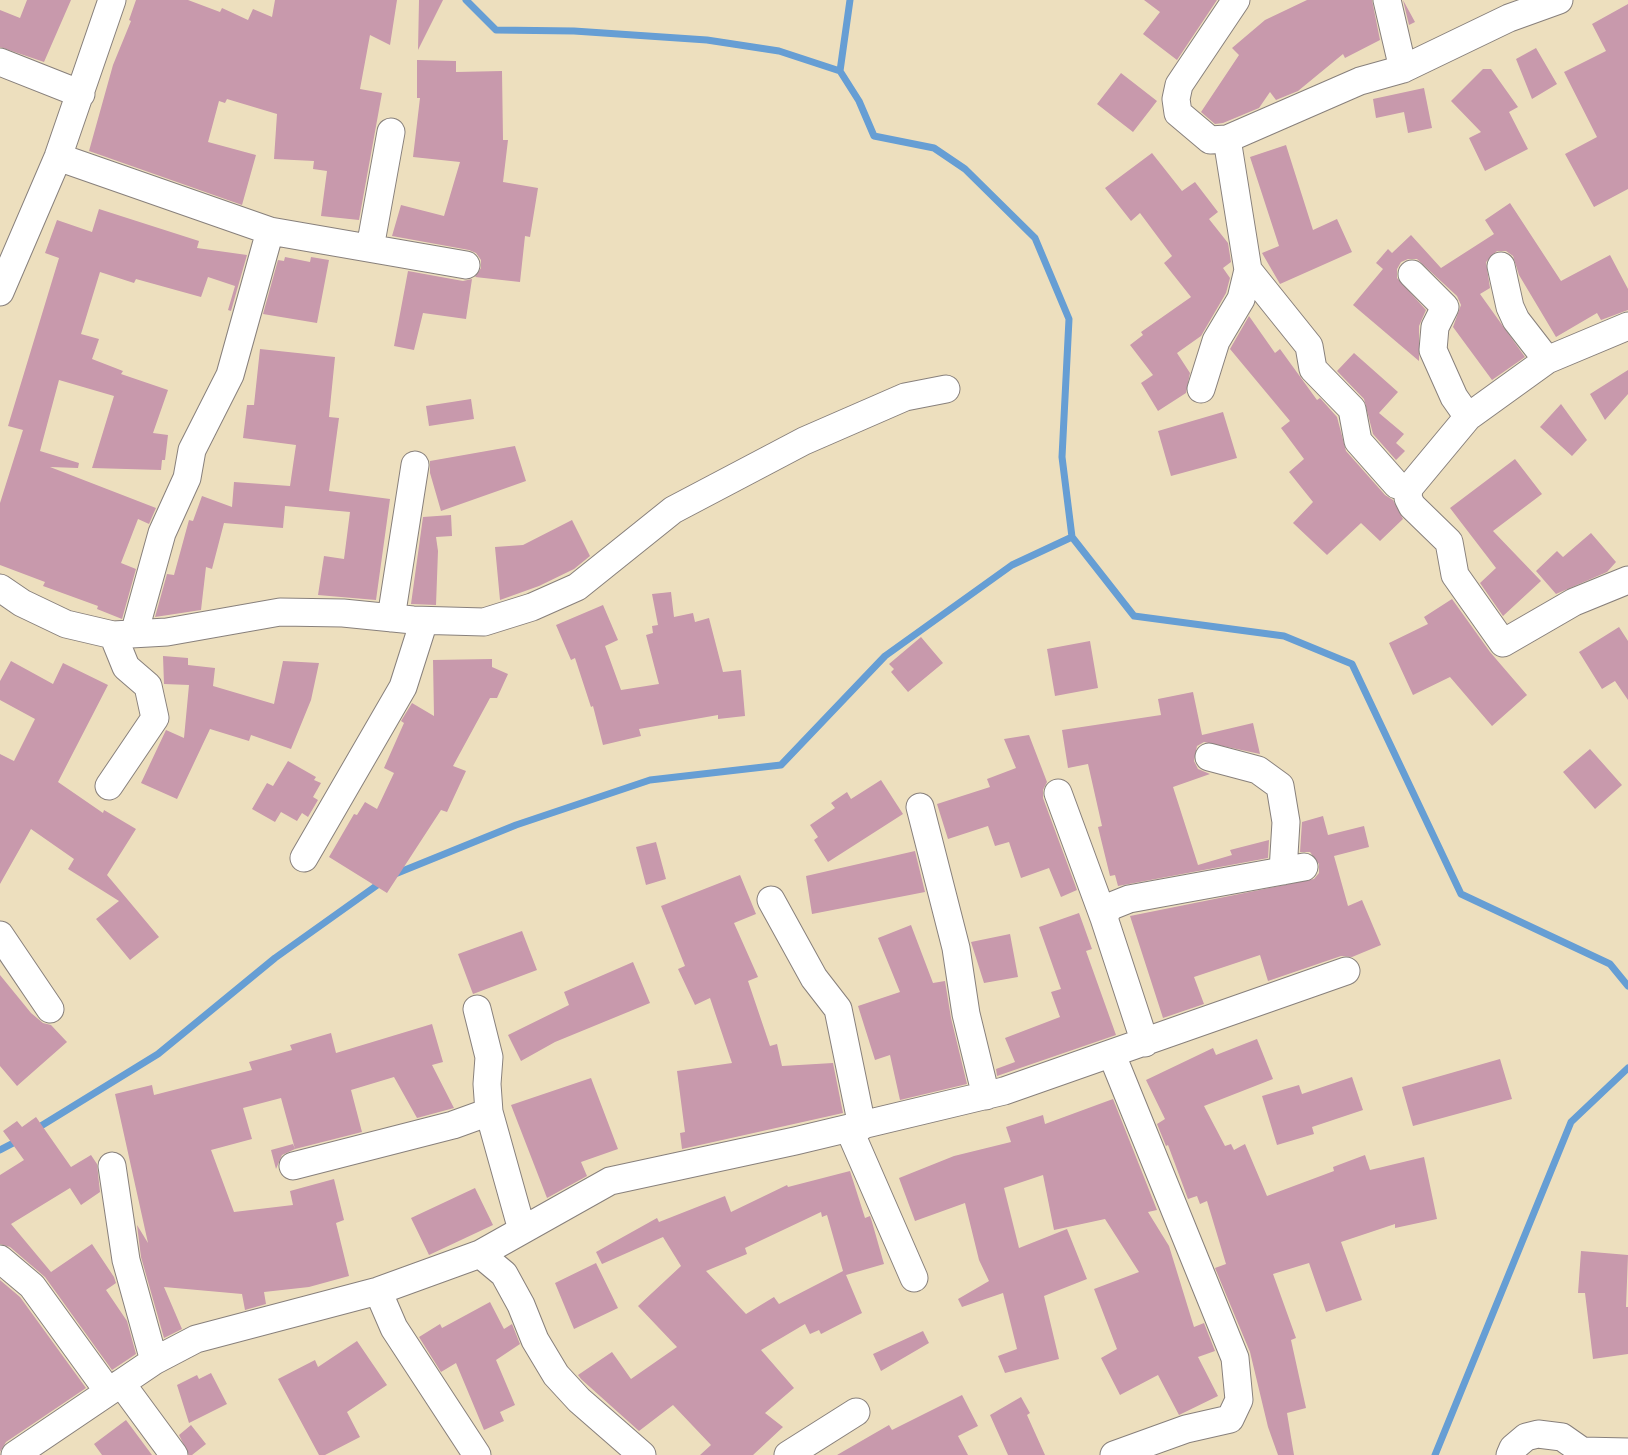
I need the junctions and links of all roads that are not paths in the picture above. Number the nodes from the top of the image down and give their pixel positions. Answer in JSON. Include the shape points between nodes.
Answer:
{"nodes":[{"id":1,"x":112,"y":0,"type":"edge"},
{"id":2,"x":1236,"y":0,"type":"edge"},
{"id":3,"x":1387,"y":0,"type":"edge"},
{"id":4,"x":1559,"y":0,"type":"edge"},
{"id":5,"x":0,"y":62,"type":"edge"},
{"id":6,"x":1403,"y":69,"type":"junction"},
{"id":7,"x":81,"y":94,"type":"junction"},
{"id":8,"x":391,"y":132,"type":"dead end"},
{"id":9,"x":1227,"y":139,"type":"junction"},
{"id":10,"x":58,"y":157,"type":"junction"},
{"id":11,"x":270,"y":231,"type":"junction"},
{"id":12,"x":370,"y":248,"type":"junction"},
{"id":13,"x":466,"y":265,"type":"dead end"},
{"id":14,"x":1501,"y":266,"type":"dead end"},
{"id":15,"x":1248,"y":270,"type":"junction"},
{"id":16,"x":1412,"y":274,"type":"dead end"},
{"id":17,"x":0,"y":292,"type":"edge"},
{"id":18,"x":1628,"y":326,"type":"edge"},
{"id":19,"x":1547,"y":360,"type":"junction"},
{"id":20,"x":946,"y":389,"type":"dead end"},
{"id":21,"x":1201,"y":389,"type":"dead end"},
{"id":22,"x":1468,"y":417,"type":"junction"},
{"id":23,"x":415,"y":465,"type":"dead end"},
{"id":24,"x":1409,"y":488,"type":"junction"},
{"id":25,"x":1628,"y":580,"type":"edge"},
{"id":26,"x":0,"y":588,"type":"edge"},
{"id":27,"x":391,"y":618,"type":"junction"},
{"id":28,"x":424,"y":621,"type":"junction"},
{"id":29,"x":124,"y":635,"type":"junction"},
{"id":30,"x":1209,"y":757,"type":"dead end"},
{"id":31,"x":110,"y":786,"type":"dead end"},
{"id":32,"x":1058,"y":793,"type":"dead end"},
{"id":33,"x":920,"y":807,"type":"dead end"},
{"id":34,"x":304,"y":858,"type":"dead end"},
{"id":35,"x":771,"y":900,"type":"dead end"},
{"id":36,"x":1104,"y":918,"type":"junction"},
{"id":37,"x":0,"y":935,"type":"edge"},
{"id":38,"x":1346,"y":971,"type":"dead end"},
{"id":39,"x":477,"y":1008,"type":"dead end"},
{"id":40,"x":50,"y":1009,"type":"dead end"},
{"id":41,"x":1145,"y":1043,"type":"junction"},
{"id":42,"x":1112,"y":1054,"type":"junction"},
{"id":43,"x":986,"y":1096,"type":"junction"},
{"id":44,"x":489,"y":1112,"type":"junction"},
{"id":45,"x":855,"y":1127,"type":"junction"},
{"id":46,"x":112,"y":1166,"type":"dead end"},
{"id":47,"x":293,"y":1166,"type":"dead end"},
{"id":48,"x":522,"y":1230,"type":"junction"},
{"id":49,"x":480,"y":1254,"type":"junction"},
{"id":50,"x":0,"y":1259,"type":"edge"},
{"id":51,"x":914,"y":1278,"type":"dead end"},
{"id":52,"x":378,"y":1291,"type":"junction"},
{"id":53,"x":154,"y":1361,"type":"junction"},
{"id":54,"x":114,"y":1387,"type":"junction"},
{"id":55,"x":856,"y":1412,"type":"dead end"},
{"id":56,"x":1628,"y":1452,"type":"edge"},
{"id":57,"x":1582,"y":1453,"type":"edge"},
{"id":58,"x":15,"y":1455,"type":"edge"},
{"id":59,"x":174,"y":1455,"type":"edge"},
{"id":60,"x":477,"y":1455,"type":"edge"},
{"id":61,"x":642,"y":1455,"type":"edge"},
{"id":62,"x":788,"y":1455,"type":"edge"},
{"id":63,"x":1114,"y":1455,"type":"edge"},
{"id":64,"x":1510,"y":1455,"type":"edge"}],
"edges":[{"from":1,"to":7,"type":"street"},
{"from":2,"to":9,"type":"street","via":[[1179,85],[1176,99],[1178,113],[1210,140]]},
{"from":3,"to":6,"type":"street"},
{"from":4,"to":6,"type":"street","via":[[1509,18]]},
{"from":5,"to":7,"type":"street"},
{"from":6,"to":9,"type":"street","via":[[1360,81]]},
{"from":7,"to":10,"type":"street"},
{"from":8,"to":12,"type":"street"},
{"from":9,"to":15,"type":"street"},
{"from":10,"to":11,"type":"street"},
{"from":10,"to":17,"type":"street"},
{"from":11,"to":12,"type":"street"},
{"from":11,"to":29,"type":"street","via":[[230,375],[192,450],[187,478]]},
{"from":12,"to":13,"type":"street"},
{"from":14,"to":19,"type":"street","via":[[1516,320]]},
{"from":15,"to":21,"type":"street","via":[[1241,299],[1216,340]]},
{"from":15,"to":24,"type":"street","via":[[1309,346],[1312,369],[1353,409],[1358,441],[1397,485]]},
{"from":16,"to":22,"type":"street","via":[[1445,307],[1435,327],[1433,350],[1454,397]]},
{"from":18,"to":19,"type":"street"},
{"from":19,"to":22,"type":"street"},
{"from":20,"to":28,"type":"street","via":[[905,397],[804,441],[693,499],[673,510],[577,587],[484,622]]},
{"from":22,"to":24,"type":"street"},
{"from":23,"to":27,"type":"street"},
{"from":24,"to":25,"type":"street","via":[[1412,506],[1449,542],[1455,575],[1503,643],[1574,602]]},
{"from":26,"to":29,"type":"street","via":[[66,624]]},
{"from":27,"to":28,"type":"street"},
{"from":27,"to":29,"type":"street","via":[[280,612],[167,632]]},
{"from":28,"to":34,"type":"street","via":[[403,687]]},
{"from":29,"to":31,"type":"street","via":[[126,667],[148,686],[155,718]]},
{"from":30,"to":36,"type":"street","via":[[1258,770],[1280,786],[1294,869],[1129,899],[1109,907]]},
{"from":32,"to":36,"type":"street"},
{"from":33,"to":43,"type":"street","via":[[956,948],[966,1014]]},
{"from":35,"to":45,"type":"street","via":[[814,978],[838,1009]]},
{"from":36,"to":41,"type":"street"},
{"from":37,"to":40,"type":"street"},
{"from":38,"to":41,"type":"street"},
{"from":39,"to":44,"type":"street","via":[[489,1057]]},
{"from":41,"to":42,"type":"street"},
{"from":42,"to":43,"type":"street"},
{"from":42,"to":63,"type":"street","via":[[1235,1358],[1239,1400],[1230,1419],[1186,1429]]},
{"from":43,"to":45,"type":"street"},
{"from":44,"to":47,"type":"street"},
{"from":44,"to":48,"type":"street"},
{"from":45,"to":48,"type":"street","via":[[610,1181]]},
{"from":45,"to":51,"type":"street"},
{"from":46,"to":53,"type":"street","via":[[126,1260]]},
{"from":48,"to":49,"type":"street"},
{"from":49,"to":52,"type":"street"},
{"from":49,"to":61,"type":"street","via":[[504,1274],[556,1375]]},
{"from":50,"to":54,"type":"street","via":[[32,1286]]},
{"from":52,"to":53,"type":"street","via":[[196,1339]]},
{"from":52,"to":60,"type":"street","via":[[394,1328]]},
{"from":53,"to":54,"type":"street"},
{"from":54,"to":58,"type":"street"},
{"from":54,"to":59,"type":"street"},
{"from":55,"to":62,"type":"street"},
{"from":56,"to":57,"type":"street"},
{"from":57,"to":64,"type":"street","via":[[1562,1437],[1538,1434],[1526,1437]]}]}
